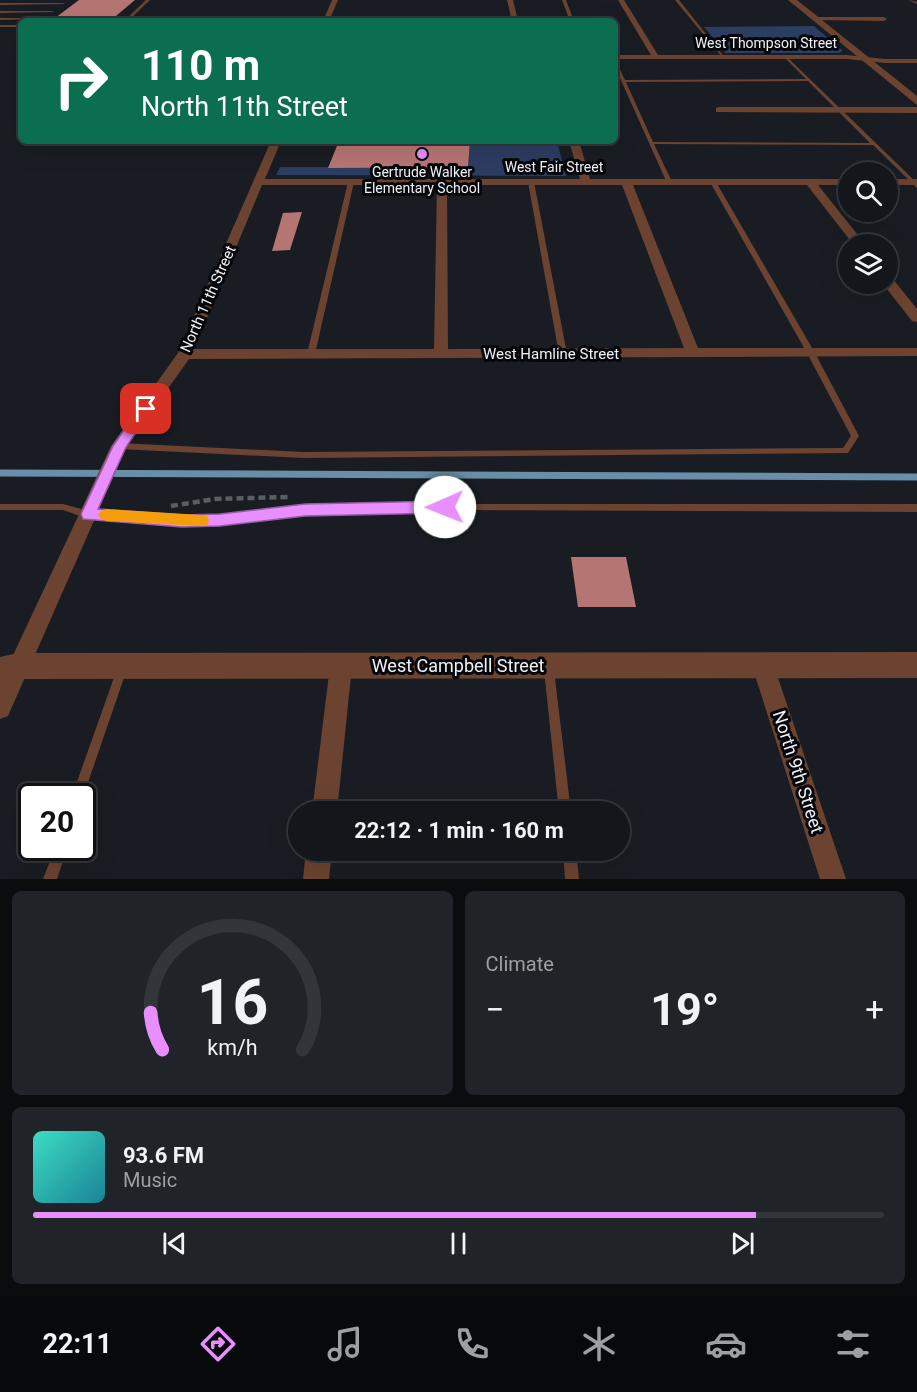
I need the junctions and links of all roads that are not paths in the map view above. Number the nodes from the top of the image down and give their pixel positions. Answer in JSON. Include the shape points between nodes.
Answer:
{"nodes":[{"id":1,"x":8,"y":0,"type":"edge"},
{"id":2,"x":69,"y":0,"type":"edge"},
{"id":3,"x":148,"y":0,"type":"edge"},
{"id":4,"x":335,"y":0,"type":"edge"},
{"id":5,"x":510,"y":0,"type":"edge"},
{"id":6,"x":564,"y":0,"type":"edge"},
{"id":7,"x":621,"y":0,"type":"edge"},
{"id":8,"x":677,"y":0,"type":"edge"},
{"id":9,"x":792,"y":0,"type":"edge"},
{"id":10,"x":912,"y":0,"type":"edge"},
{"id":11,"x":917,"y":3,"type":"edge"},
{"id":12,"x":0,"y":4,"type":"edge"},
{"id":13,"x":63,"y":4,"type":"junction"},
{"id":14,"x":0,"y":12,"type":"edge"},
{"id":15,"x":52,"y":12,"type":"junction"},
{"id":16,"x":43,"y":18,"type":"edge"},
{"id":17,"x":129,"y":18,"type":"edge"},
{"id":18,"x":327,"y":18,"type":"edge"},
{"id":19,"x":514,"y":18,"type":"edge"},
{"id":20,"x":571,"y":18,"type":"edge"},
{"id":21,"x":0,"y":19,"type":"edge"},
{"id":22,"x":18,"y":19,"type":"edge"},
{"id":23,"x":816,"y":19,"type":"junction"},
{"id":24,"x":884,"y":19,"type":"dead end"},
{"id":25,"x":0,"y":26,"type":"edge"},
{"id":26,"x":18,"y":26,"type":"edge"},
{"id":27,"x":618,"y":57,"type":"edge"},
{"id":28,"x":656,"y":57,"type":"junction"},
{"id":29,"x":724,"y":57,"type":"junction"},
{"id":30,"x":786,"y":57,"type":"junction"},
{"id":31,"x":864,"y":59,"type":"junction"},
{"id":32,"x":917,"y":61,"type":"edge"},
{"id":33,"x":618,"y":70,"type":"edge"},
{"id":34,"x":810,"y":80,"type":"junction"},
{"id":35,"x":623,"y":81,"type":"junction"},
{"id":36,"x":917,"y":102,"type":"edge"},
{"id":37,"x":719,"y":110,"type":"dead end"},
{"id":38,"x":840,"y":110,"type":"junction"},
{"id":39,"x":917,"y":110,"type":"edge"},
{"id":40,"x":651,"y":143,"type":"junction"},
{"id":41,"x":275,"y":144,"type":"edge"},
{"id":42,"x":575,"y":144,"type":"edge"},
{"id":43,"x":873,"y":144,"type":"junction"},
{"id":44,"x":259,"y":182,"type":"junction"},
{"id":45,"x":351,"y":182,"type":"junction"},
{"id":46,"x":442,"y":182,"type":"junction"},
{"id":47,"x":531,"y":182,"type":"junction"},
{"id":48,"x":586,"y":182,"type":"junction"},
{"id":49,"x":626,"y":182,"type":"junction"},
{"id":50,"x":669,"y":182,"type":"junction"},
{"id":51,"x":713,"y":182,"type":"junction"},
{"id":52,"x":810,"y":182,"type":"junction"},
{"id":53,"x":838,"y":182,"type":"edge"},
{"id":54,"x":898,"y":183,"type":"edge"},
{"id":55,"x":916,"y":184,"type":"edge"},
{"id":56,"x":851,"y":234,"type":"edge"},
{"id":57,"x":898,"y":294,"type":"edge"},
{"id":58,"x":917,"y":318,"type":"edge"},
{"id":59,"x":917,"y":352,"type":"edge"},
{"id":60,"x":811,"y":353,"type":"junction"},
{"id":61,"x":185,"y":354,"type":"junction"},
{"id":62,"x":311,"y":354,"type":"junction"},
{"id":63,"x":441,"y":354,"type":"junction"},
{"id":64,"x":563,"y":354,"type":"junction"},
{"id":65,"x":693,"y":354,"type":"junction"},
{"id":66,"x":116,"y":453,"type":"junction"},
{"id":67,"x":0,"y":507,"type":"edge"},
{"id":68,"x":91,"y":508,"type":"junction"},
{"id":69,"x":917,"y":508,"type":"edge"},
{"id":70,"x":917,"y":665,"type":"edge"},
{"id":71,"x":123,"y":666,"type":"junction"},
{"id":72,"x":341,"y":666,"type":"junction"},
{"id":73,"x":549,"y":666,"type":"junction"},
{"id":74,"x":763,"y":666,"type":"junction"},
{"id":75,"x":9,"y":668,"type":"edge"},
{"id":76,"x":0,"y":708,"type":"edge"},
{"id":77,"x":82,"y":783,"type":"edge"},
{"id":78,"x":325,"y":801,"type":"edge"},
{"id":79,"x":564,"y":801,"type":"edge"},
{"id":80,"x":56,"y":861,"type":"edge"},
{"id":81,"x":318,"y":861,"type":"edge"},
{"id":82,"x":570,"y":861,"type":"edge"},
{"id":83,"x":50,"y":879,"type":"edge"},
{"id":84,"x":316,"y":879,"type":"edge"},
{"id":85,"x":572,"y":879,"type":"edge"},
{"id":86,"x":832,"y":879,"type":"edge"}],
"edges":[{"from":1,"to":12,"type":"lane"},
{"from":2,"to":13,"type":"lane"},
{"from":3,"to":17,"type":"lane"},
{"from":4,"to":18,"type":"street"},
{"from":5,"to":19,"type":"street"},
{"from":6,"to":20,"type":"lane"},
{"from":7,"to":28,"type":"street"},
{"from":8,"to":29,"type":"lane"},
{"from":9,"to":23,"type":"street"},
{"from":10,"to":11,"type":"lane"},
{"from":12,"to":13,"type":"lane"},
{"from":13,"to":15,"type":"lane"},
{"from":14,"to":15,"type":"lane"},
{"from":15,"to":16,"type":"lane"},
{"from":21,"to":22,"type":"lane"},
{"from":23,"to":24,"type":"street"},
{"from":23,"to":31,"type":"street"},
{"from":25,"to":26,"type":"lane"},
{"from":27,"to":28,"type":"street","name":"West Thompson Street"},
{"from":28,"to":29,"type":"street","name":"West Thompson Street"},
{"from":29,"to":30,"type":"street","name":"West Thompson Street"},
{"from":30,"to":31,"type":"street","name":"West Thompson Street"},
{"from":30,"to":34,"type":"lane"},
{"from":31,"to":32,"type":"street","name":"West Thompson Street"},
{"from":31,"to":36,"type":"street"},
{"from":33,"to":35,"type":"lane"},
{"from":34,"to":35,"type":"lane"},
{"from":34,"to":38,"type":"lane"},
{"from":35,"to":40,"type":"lane"},
{"from":37,"to":38,"type":"street"},
{"from":38,"to":39,"type":"street"},
{"from":38,"to":43,"type":"lane"},
{"from":40,"to":43,"type":"lane"},
{"from":40,"to":50,"type":"lane"},
{"from":41,"to":44,"type":"street","name":"North 11th Street"},
{"from":42,"to":48,"type":"street"},
{"from":43,"to":55,"type":"lane"},
{"from":44,"to":45,"type":"street","name":"West Fair Street"},
{"from":44,"to":61,"type":"street","name":"North 11th Street"},
{"from":45,"to":46,"type":"street","name":"West Fair Street"},
{"from":45,"to":62,"type":"lane"},
{"from":46,"to":47,"type":"street","name":"West Fair Street"},
{"from":46,"to":63,"type":"street"},
{"from":47,"to":48,"type":"street","name":"West Fair Street"},
{"from":47,"to":64,"type":"lane"},
{"from":48,"to":49,"type":"street","name":"West Fair Street"},
{"from":49,"to":50,"type":"street","name":"West Fair Street"},
{"from":49,"to":65,"type":"street"},
{"from":50,"to":51,"type":"street","name":"West Fair Street"},
{"from":51,"to":52,"type":"street","name":"West Fair Street"},
{"from":51,"to":60,"type":"lane"},
{"from":52,"to":53,"type":"street","name":"West Fair Street"},
{"from":52,"to":56,"type":"street"},
{"from":54,"to":55,"type":"street"},
{"from":57,"to":58,"type":"street"},
{"from":59,"to":60,"type":"street","name":"West Hamline Street"},
{"from":60,"to":65,"type":"street","name":"West Hamline Street"},
{"from":60,"to":66,"type":"lane","via":[[855,436],[845,451]]},
{"from":61,"to":62,"type":"street","name":"West Hamline Street"},
{"from":61,"to":66,"type":"street","name":"North 11th Street"},
{"from":62,"to":63,"type":"street","name":"West Hamline Street"},
{"from":63,"to":64,"type":"street","name":"West Hamline Street"},
{"from":64,"to":65,"type":"street","name":"West Hamline Street"},
{"from":66,"to":68,"type":"street","name":"North 11th Street"},
{"from":67,"to":68,"type":"lane"},
{"from":68,"to":69,"type":"lane","via":[[182,521],[305,510],[456,507]]},
{"from":68,"to":75,"type":"street","name":"North 11th Street"},
{"from":70,"to":74,"type":"street","name":"West Campbell Street"},
{"from":71,"to":72,"type":"street","name":"West Campbell Street"},
{"from":71,"to":75,"type":"street","name":"West Campbell Street"},
{"from":71,"to":77,"type":"lane"},
{"from":72,"to":73,"type":"street","name":"West Campbell Street"},
{"from":72,"to":78,"type":"street"},
{"from":73,"to":74,"type":"street","name":"West Campbell Street"},
{"from":73,"to":79,"type":"lane"},
{"from":74,"to":86,"type":"street","name":"North 9th Street"},
{"from":75,"to":76,"type":"street","name":"North 11th Street"},
{"from":80,"to":83,"type":"lane"},
{"from":81,"to":84,"type":"street"},
{"from":82,"to":85,"type":"lane"}]}
